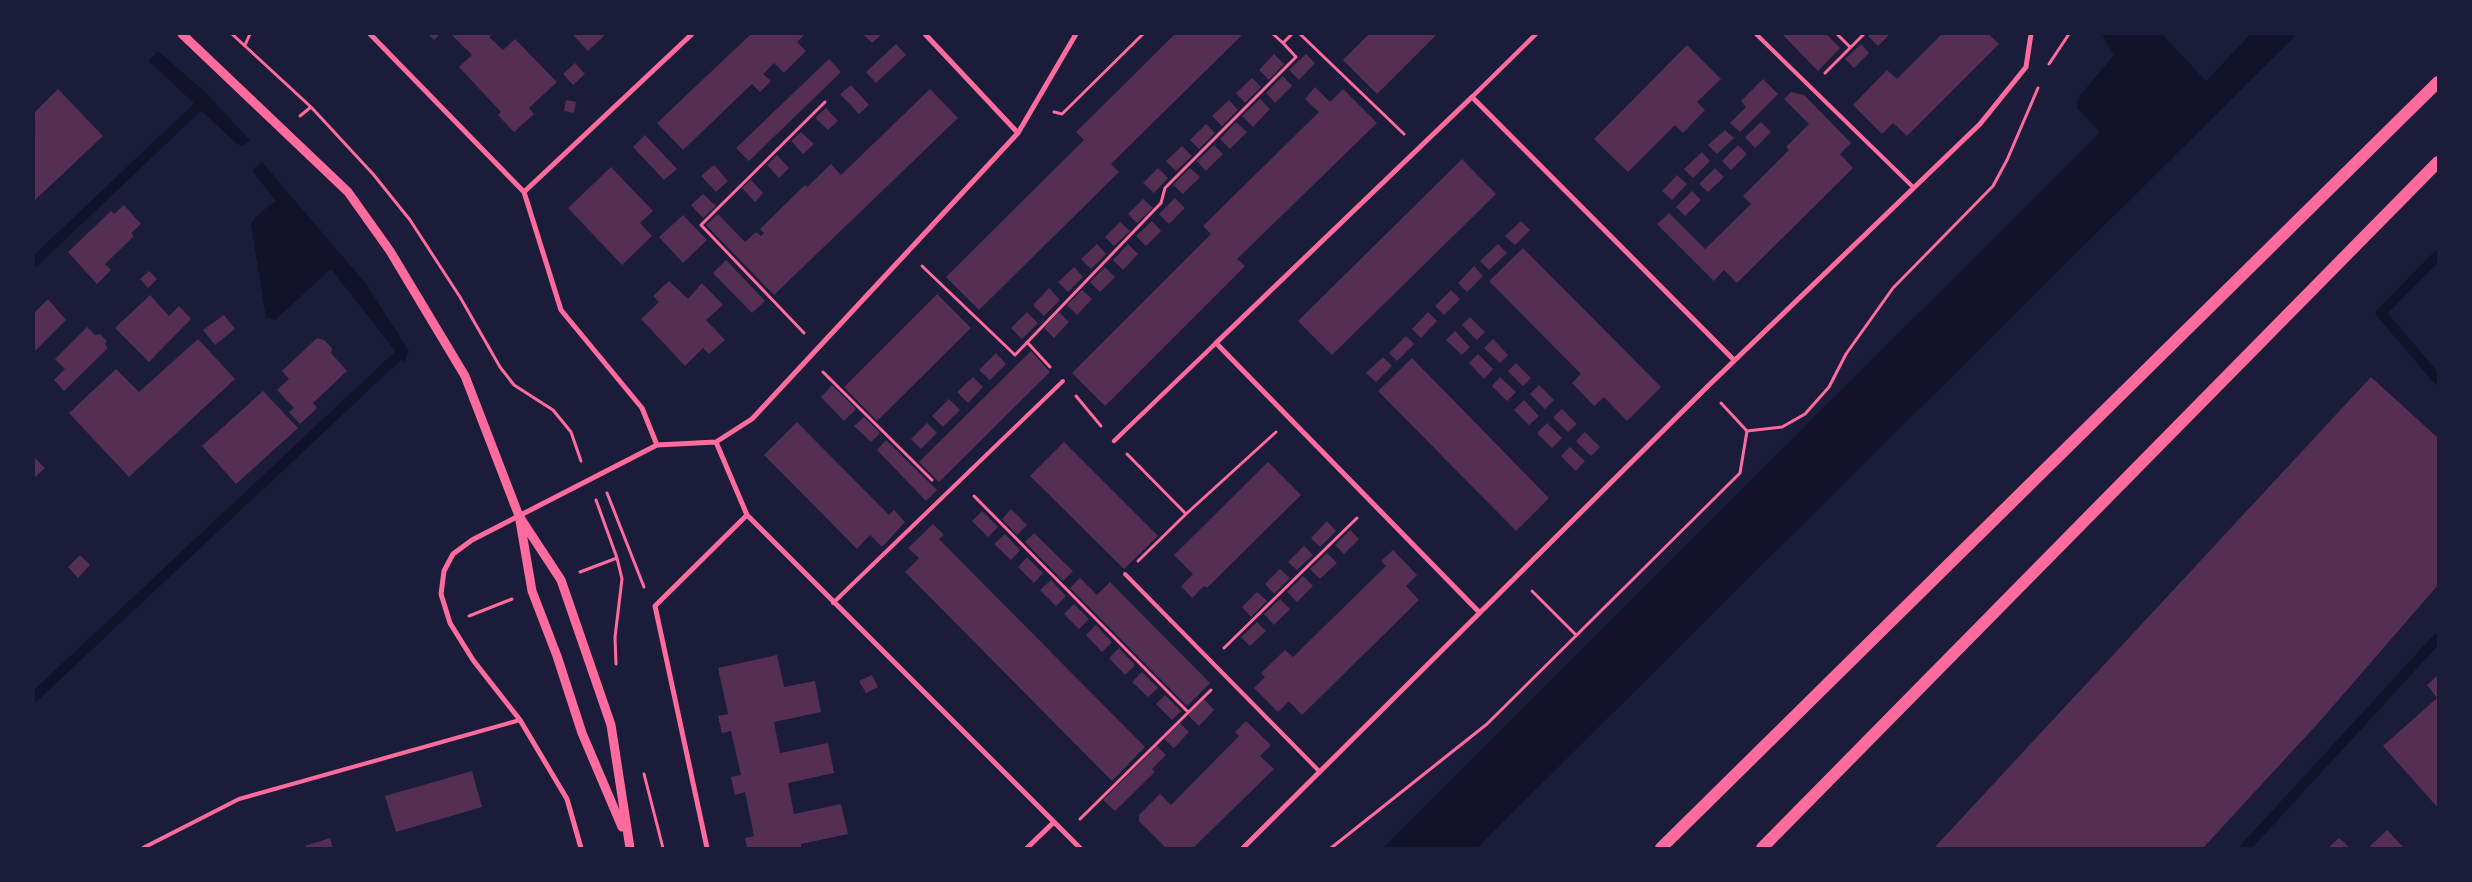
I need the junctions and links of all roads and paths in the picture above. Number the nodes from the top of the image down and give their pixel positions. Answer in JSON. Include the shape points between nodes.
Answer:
{"nodes":[{"id":1,"x":182,"y":34,"type":"edge"},
{"id":2,"x":250,"y":34,"type":"edge"},
{"id":3,"x":370,"y":34,"type":"edge"},
{"id":4,"x":692,"y":34,"type":"edge"},
{"id":5,"x":925,"y":34,"type":"edge"},
{"id":6,"x":1076,"y":34,"type":"edge"},
{"id":7,"x":1143,"y":34,"type":"edge"},
{"id":8,"x":1273,"y":34,"type":"edge"},
{"id":9,"x":1292,"y":34,"type":"edge"},
{"id":10,"x":1300,"y":34,"type":"edge"},
{"id":11,"x":1536,"y":34,"type":"edge"},
{"id":12,"x":1756,"y":34,"type":"edge"},
{"id":13,"x":1836,"y":34,"type":"edge"},
{"id":14,"x":1864,"y":34,"type":"edge"},
{"id":15,"x":2031,"y":34,"type":"edge"},
{"id":16,"x":2069,"y":34,"type":"edge"},
{"id":17,"x":1283,"y":43,"type":"junction"},
{"id":18,"x":245,"y":45,"type":"dead end"},
{"id":19,"x":1850,"y":47,"type":"junction"},
{"id":20,"x":2046,"y":68,"type":"dead end"},
{"id":21,"x":2438,"y":82,"type":"edge"},
{"id":22,"x":2039,"y":86,"type":"dead end"},
{"id":23,"x":1811,"y":87,"type":"junction"},
{"id":24,"x":1472,"y":97,"type":"junction"},
{"id":25,"x":825,"y":102,"type":"dead end"},
{"id":26,"x":1033,"y":107,"type":"junction"},
{"id":27,"x":1018,"y":133,"type":"junction"},
{"id":28,"x":1418,"y":148,"type":"junction"},
{"id":29,"x":2438,"y":162,"type":"edge"},
{"id":30,"x":1913,"y":187,"type":"junction"},
{"id":31,"x":524,"y":192,"type":"junction"},
{"id":32,"x":907,"y":252,"type":"junction"},
{"id":33,"x":1027,"y":342,"type":"junction"},
{"id":34,"x":1216,"y":343,"type":"junction"},
{"id":35,"x":818,"y":347,"type":"junction"},
{"id":36,"x":808,"y":358,"type":"junction"},
{"id":37,"x":1734,"y":360,"type":"junction"},
{"id":38,"x":1063,"y":381,"type":"junction"},
{"id":39,"x":1707,"y":387,"type":"junction"},
{"id":40,"x":1290,"y":419,"type":"junction"},
{"id":41,"x":1747,"y":431,"type":"junction"},
{"id":42,"x":1114,"y":441,"type":"junction"},
{"id":43,"x":716,"y":442,"type":"junction"},
{"id":44,"x":657,"y":446,"type":"junction"},
{"id":45,"x":600,"y":474,"type":"junction"},
{"id":46,"x":958,"y":480,"type":"junction"},
{"id":47,"x":945,"y":493,"type":"junction"},
{"id":48,"x":1372,"y":503,"type":"junction"},
{"id":49,"x":1186,"y":514,"type":"junction"},
{"id":50,"x":747,"y":515,"type":"junction"},
{"id":51,"x":519,"y":516,"type":"junction"},
{"id":52,"x":1125,"y":574,"type":"joint"},
{"id":53,"x":1516,"y":576,"type":"junction"},
{"id":54,"x":833,"y":602,"type":"junction"},
{"id":55,"x":655,"y":606,"type":"junction"},
{"id":56,"x":1479,"y":612,"type":"junction"},
{"id":57,"x":1576,"y":635,"type":"junction"},
{"id":58,"x":1211,"y":661,"type":"junction"},
{"id":59,"x":1225,"y":675,"type":"junction"},
{"id":60,"x":1188,"y":712,"type":"junction"},
{"id":61,"x":520,"y":720,"type":"junction"},
{"id":62,"x":1320,"y":772,"type":"junction"},
{"id":63,"x":1054,"y":822,"type":"junction"},
{"id":64,"x":1065,"y":833,"type":"junction"},
{"id":65,"x":629,"y":844,"type":"edge"},
{"id":66,"x":143,"y":848,"type":"edge"},
{"id":67,"x":581,"y":848,"type":"edge"},
{"id":68,"x":707,"y":848,"type":"edge"},
{"id":69,"x":1027,"y":848,"type":"edge"},
{"id":70,"x":1080,"y":848,"type":"edge"},
{"id":71,"x":1243,"y":848,"type":"edge"},
{"id":72,"x":1331,"y":848,"type":"edge"},
{"id":73,"x":1661,"y":848,"type":"edge"},
{"id":74,"x":1762,"y":848,"type":"edge"}],
"edges":[{"from":1,"to":51,"type":"street","via":[[348,192],[390,251],[465,376]]},
{"from":2,"to":18,"type":"path"},
{"from":3,"to":31,"type":"street"},
{"from":4,"to":31,"type":"street"},
{"from":5,"to":27,"type":"street"},
{"from":6,"to":26,"type":"street"},
{"from":7,"to":26,"type":"path","via":[[1062,114]]},
{"from":8,"to":17,"type":"path"},
{"from":9,"to":17,"type":"path"},
{"from":10,"to":28,"type":"path"},
{"from":11,"to":24,"type":"street"},
{"from":12,"to":23,"type":"lane"},
{"from":13,"to":19,"type":"path"},
{"from":14,"to":19,"type":"path"},
{"from":15,"to":30,"type":"street","via":[[2026,66],[1980,124]]},
{"from":16,"to":20,"type":"path"},
{"from":17,"to":33,"type":"path","via":[[1296,57],[1165,188],[1161,203]]},
{"from":19,"to":23,"type":"path"},
{"from":21,"to":73,"type":"main road"},
{"from":22,"to":41,"type":"path","via":[[1993,186],[1893,288],[1846,354],[1828,387],[1805,414],[1782,427]]},
{"from":23,"to":30,"type":"lane"},
{"from":24,"to":28,"type":"street"},
{"from":24,"to":37,"type":"street"},
{"from":25,"to":35,"type":"path","via":[[701,225]]},
{"from":26,"to":27,"type":"street"},
{"from":27,"to":32,"type":"street"},
{"from":28,"to":34,"type":"street"},
{"from":29,"to":74,"type":"main road"},
{"from":30,"to":37,"type":"street"},
{"from":31,"to":44,"type":"street","via":[[561,310],[642,408]]},
{"from":32,"to":33,"type":"path","via":[[1015,355]]},
{"from":32,"to":35,"type":"street"},
{"from":33,"to":38,"type":"path"},
{"from":34,"to":40,"type":"street"},
{"from":34,"to":42,"type":"street"},
{"from":35,"to":36,"type":"street"},
{"from":36,"to":43,"type":"street","via":[[752,419]]},
{"from":36,"to":47,"type":"path"},
{"from":37,"to":39,"type":"street"},
{"from":38,"to":42,"type":"path"},
{"from":38,"to":46,"type":"lane"},
{"from":39,"to":41,"type":"path"},
{"from":39,"to":53,"type":"street"},
{"from":40,"to":48,"type":"street"},
{"from":40,"to":49,"type":"path"},
{"from":41,"to":57,"type":"path","via":[[1740,473]]},
{"from":42,"to":49,"type":"path"},
{"from":43,"to":44,"type":"street"},
{"from":43,"to":50,"type":"street"},
{"from":44,"to":45,"type":"street"},
{"from":45,"to":51,"type":"street"},
{"from":45,"to":55,"type":"path","via":[[646,594]]},
{"from":46,"to":47,"type":"lane"},
{"from":46,"to":60,"type":"path"},
{"from":47,"to":54,"type":"lane"},
{"from":48,"to":56,"type":"street"},
{"from":48,"to":58,"type":"path"},
{"from":49,"to":52,"type":"path"},
{"from":50,"to":54,"type":"street"},
{"from":50,"to":55,"type":"street"},
{"from":51,"to":61,"type":"street","via":[[472,540],[453,554],[444,571],[441,594],[450,623],[459,638]]},
{"from":51,"to":65,"type":"street","via":[[532,591],[582,733]]},
{"from":51,"to":65,"type":"street","via":[[561,580],[611,725]]},
{"from":52,"to":58,"type":"lane"},
{"from":53,"to":56,"type":"street"},
{"from":53,"to":57,"type":"path"},
{"from":54,"to":63,"type":"street"},
{"from":55,"to":68,"type":"street"},
{"from":56,"to":62,"type":"street"},
{"from":57,"to":72,"type":"path","via":[[1487,724]]},
{"from":58,"to":59,"type":"lane"},
{"from":59,"to":60,"type":"path"},
{"from":59,"to":62,"type":"lane"},
{"from":60,"to":64,"type":"path"},
{"from":61,"to":66,"type":"lane","via":[[239,799]]},
{"from":61,"to":67,"type":"street","via":[[567,799]]},
{"from":62,"to":71,"type":"street"},
{"from":63,"to":64,"type":"street"},
{"from":63,"to":69,"type":"street"},
{"from":64,"to":70,"type":"street"}]}
